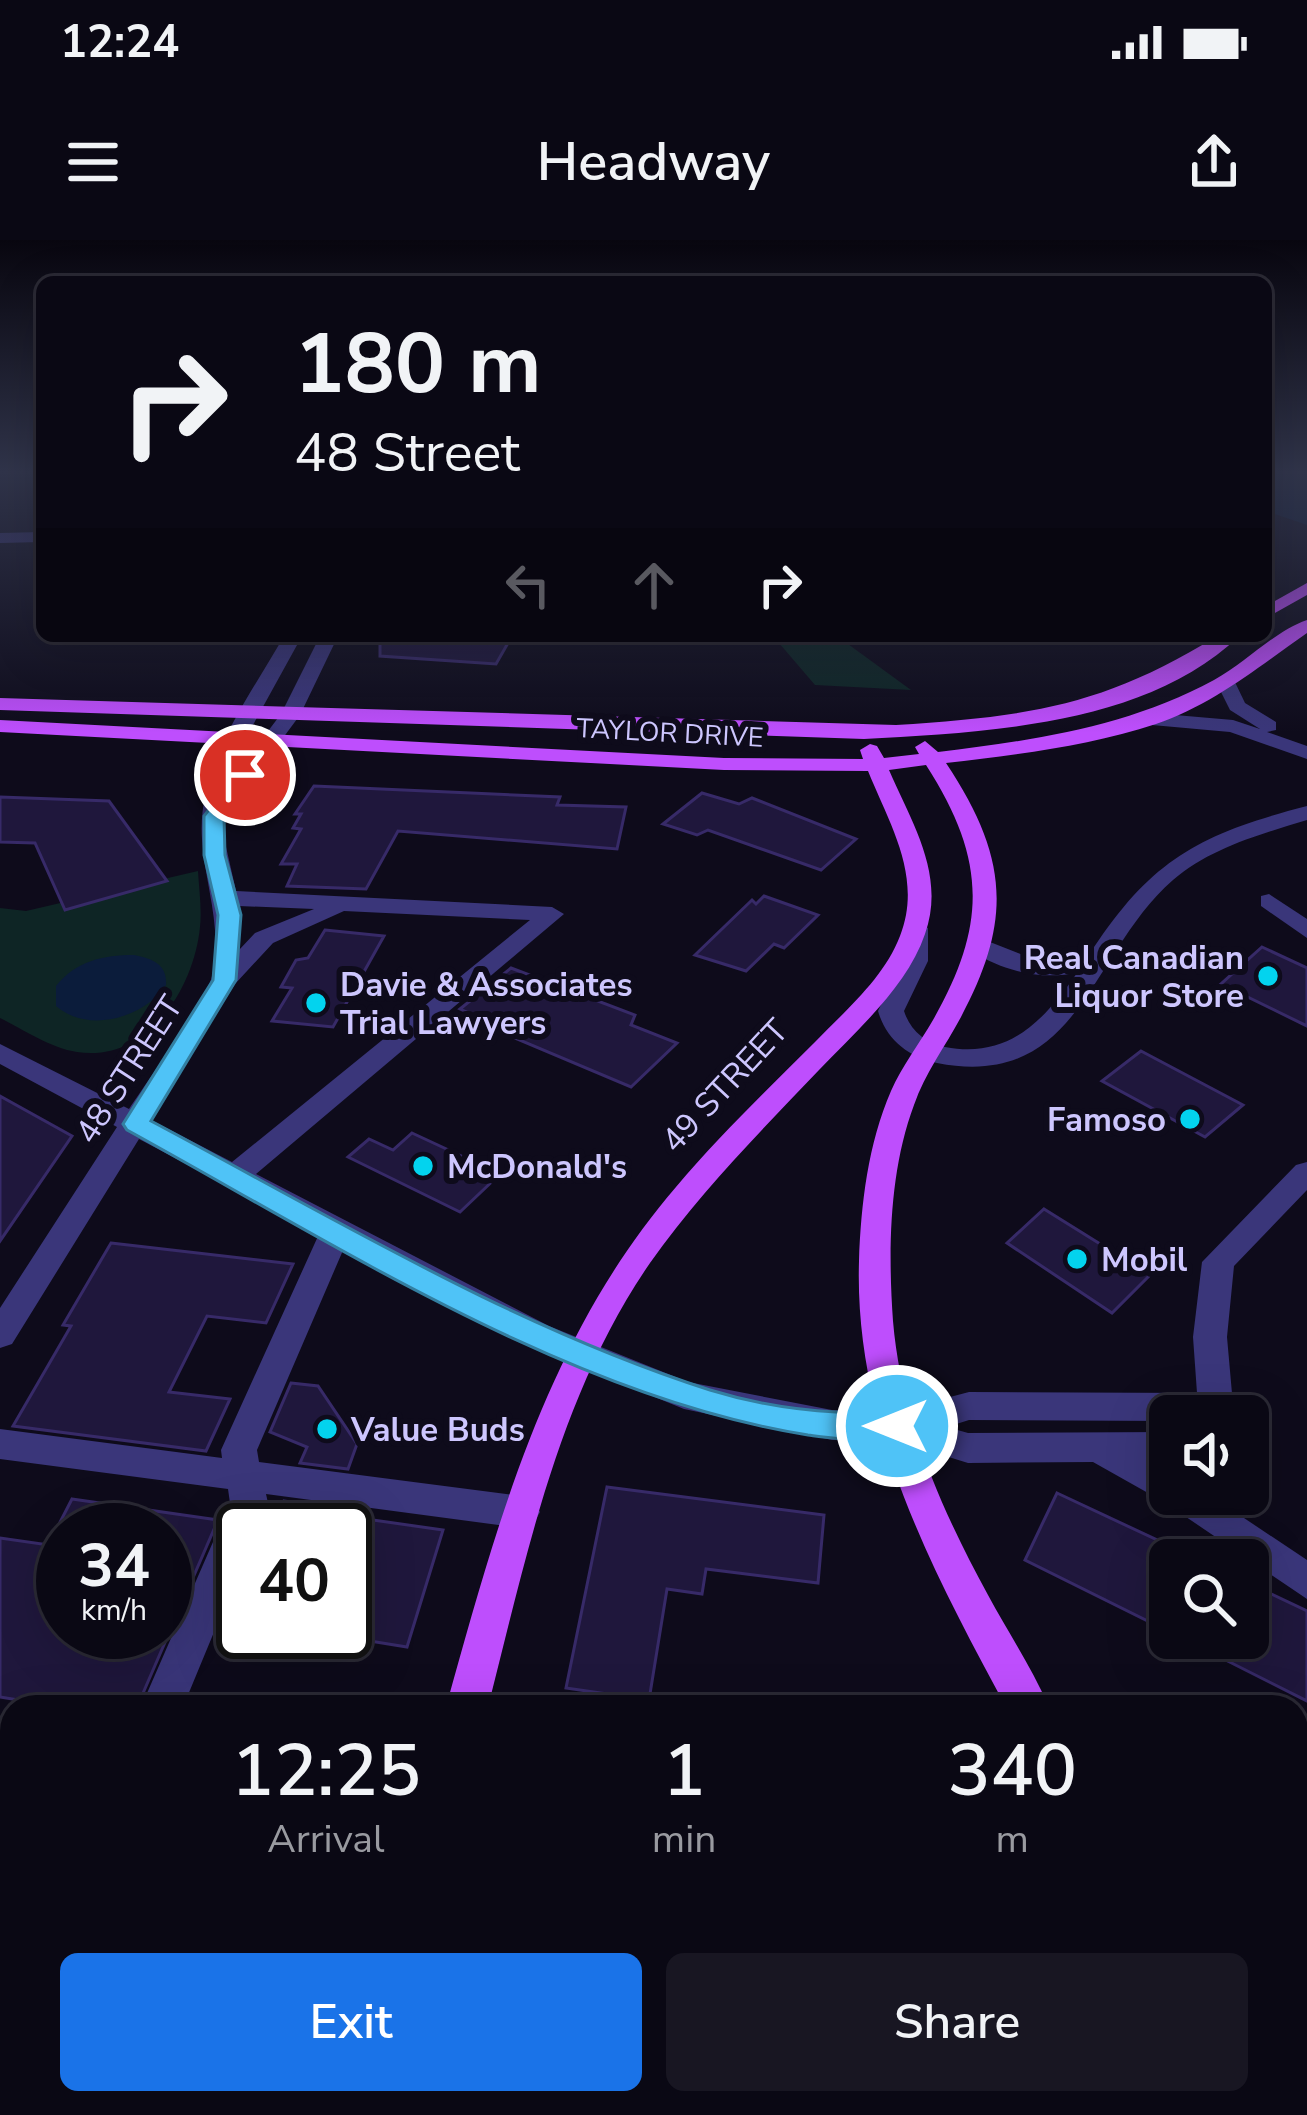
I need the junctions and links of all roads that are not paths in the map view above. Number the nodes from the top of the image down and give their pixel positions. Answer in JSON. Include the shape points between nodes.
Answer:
{"nodes":[{"id":1,"x":1307,"y":588,"type":"edge"},
{"id":2,"x":1272,"y":609,"type":"edge"},
{"id":3,"x":1307,"y":625,"type":"edge"},
{"id":4,"x":290,"y":642,"type":"edge"},
{"id":5,"x":326,"y":642,"type":"edge"},
{"id":6,"x":1219,"y":642,"type":"edge"},
{"id":7,"x":1226,"y":682,"type":"junction"},
{"id":8,"x":0,"y":704,"type":"edge"},
{"id":9,"x":248,"y":714,"type":"junction"},
{"id":10,"x":290,"y":715,"type":"junction"},
{"id":11,"x":1152,"y":719,"type":"junction"},
{"id":12,"x":0,"y":726,"type":"edge"},
{"id":13,"x":914,"y":730,"type":"junction"},
{"id":14,"x":864,"y":733,"type":"junction"},
{"id":15,"x":236,"y":735,"type":"junction"},
{"id":16,"x":275,"y":737,"type":"junction"},
{"id":17,"x":1307,"y":743,"type":"edge"},
{"id":18,"x":1307,"y":752,"type":"edge"},
{"id":19,"x":934,"y":760,"type":"junction"},
{"id":20,"x":876,"y":765,"type":"junction"},
{"id":21,"x":1307,"y":813,"type":"edge"},
{"id":22,"x":214,"y":816,"type":"junction"},
{"id":23,"x":227,"y":898,"type":"junction"},
{"id":24,"x":1270,"y":901,"type":"dead end"},
{"id":25,"x":354,"y":907,"type":"junction"},
{"id":26,"x":916,"y":928,"type":"junction"},
{"id":27,"x":1307,"y":931,"type":"edge"},
{"id":28,"x":981,"y":947,"type":"junction"},
{"id":29,"x":1094,"y":961,"type":"junction"},
{"id":30,"x":225,"y":980,"type":"junction"},
{"id":31,"x":927,"y":1051,"type":"junction"},
{"id":32,"x":0,"y":1053,"type":"edge"},
{"id":33,"x":136,"y":1124,"type":"junction"},
{"id":34,"x":1307,"y":1172,"type":"edge"},
{"id":35,"x":233,"y":1177,"type":"junction"},
{"id":36,"x":335,"y":1232,"type":"junction"},
{"id":37,"x":0,"y":1335,"type":"edge"},
{"id":38,"x":576,"y":1354,"type":"junction"},
{"id":39,"x":1215,"y":1395,"type":"edge"},
{"id":40,"x":1149,"y":1410,"type":"edge"},
{"id":41,"x":897,"y":1426,"type":"junction"},
{"id":42,"x":0,"y":1444,"type":"edge"},
{"id":43,"x":1093,"y":1445,"type":"junction"},
{"id":44,"x":1149,"y":1446,"type":"edge"},
{"id":45,"x":1149,"y":1477,"type":"edge"},
{"id":46,"x":246,"y":1478,"type":"junction"},
{"id":47,"x":520,"y":1512,"type":"junction"},
{"id":48,"x":1232,"y":1515,"type":"edge"},
{"id":49,"x":1307,"y":1582,"type":"edge"},
{"id":50,"x":168,"y":1695,"type":"edge"},
{"id":51,"x":469,"y":1695,"type":"edge"},
{"id":52,"x":1021,"y":1695,"type":"edge"}],
"edges":[{"from":1,"to":2,"type":"main road"},
{"from":3,"to":7,"type":"main road","name":"TAYLOR DRIVE"},
{"from":4,"to":9,"type":"street","name":"48 STREET"},
{"from":5,"to":10,"type":"street"},
{"from":6,"to":13,"type":"main road","name":"TAYLOR DRIVE","via":[[1118,695]]},
{"from":7,"to":11,"type":"main road","name":"TAYLOR DRIVE"},
{"from":7,"to":17,"type":"street","via":[[1249,717]]},
{"from":8,"to":9,"type":"main road","name":"TAYLOR DRIVE"},
{"from":9,"to":10,"type":"main road","name":"TAYLOR DRIVE"},
{"from":9,"to":15,"type":"street","name":"48 STREET"},
{"from":10,"to":14,"type":"main road","name":"TAYLOR DRIVE"},
{"from":10,"to":16,"type":"street"},
{"from":11,"to":18,"type":"street","via":[[1233,726]]},
{"from":11,"to":19,"type":"main road","name":"TAYLOR DRIVE"},
{"from":12,"to":15,"type":"main road","name":"TAYLOR DRIVE"},
{"from":13,"to":14,"type":"main road","name":"TAYLOR DRIVE"},
{"from":13,"to":19,"type":"main road"},
{"from":14,"to":20,"type":"main road","name":"49 STREET"},
{"from":15,"to":16,"type":"main road","name":"TAYLOR DRIVE"},
{"from":15,"to":22,"type":"street","name":"48 STREET"},
{"from":16,"to":20,"type":"main road","name":"TAYLOR DRIVE","via":[[724,764]]},
{"from":16,"to":22,"type":"street"},
{"from":19,"to":20,"type":"main road","name":"TAYLOR DRIVE"},
{"from":19,"to":28,"type":"main road","via":[[961,802],[988,873]]},
{"from":20,"to":26,"type":"main road","name":"49 STREET","via":[[918,864]]},
{"from":21,"to":29,"type":"street","via":[[1220,842],[1173,869]]},
{"from":22,"to":23,"type":"street","name":"48 STREET"},
{"from":23,"to":25,"type":"street"},
{"from":23,"to":30,"type":"street","name":"48 STREET"},
{"from":24,"to":27,"type":"street"},
{"from":25,"to":30,"type":"street","via":[[264,938]]},
{"from":25,"to":35,"type":"street","via":[[552,914]]},
{"from":26,"to":31,"type":"street","via":[[915,961],[891,1011],[898,1029]]},
{"from":26,"to":38,"type":"main road","name":"49 STREET","via":[[883,986],[624,1271]]},
{"from":28,"to":29,"type":"street","via":[[1035,968]]},
{"from":28,"to":31,"type":"main road"},
{"from":29,"to":31,"type":"street","via":[[1025,1050],[983,1063]]},
{"from":30,"to":33,"type":"street","name":"48 STREET"},
{"from":31,"to":41,"type":"main road","via":[[892,1126],[880,1183],[879,1347]]},
{"from":32,"to":33,"type":"street"},
{"from":33,"to":35,"type":"street"},
{"from":33,"to":37,"type":"street","name":"48 STREET"},
{"from":34,"to":39,"type":"street","via":[[1218,1262],[1210,1337]]},
{"from":35,"to":36,"type":"street"},
{"from":36,"to":38,"type":"street"},
{"from":36,"to":46,"type":"street","via":[[238,1450]]},
{"from":38,"to":41,"type":"street","via":[[717,1405],[832,1425]]},
{"from":38,"to":47,"type":"main road","name":"49 STREET"},
{"from":40,"to":41,"type":"street","via":[[969,1406]]},
{"from":41,"to":43,"type":"street","via":[[968,1448]]},
{"from":41,"to":52,"type":"main road","via":[[943,1552]]},
{"from":42,"to":46,"type":"street"},
{"from":43,"to":44,"type":"street"},
{"from":43,"to":45,"type":"street"},
{"from":46,"to":47,"type":"street"},
{"from":46,"to":50,"type":"street","via":[[249,1503]]},
{"from":47,"to":51,"type":"main road","name":"49 STREET"},
{"from":48,"to":49,"type":"street"}]}
